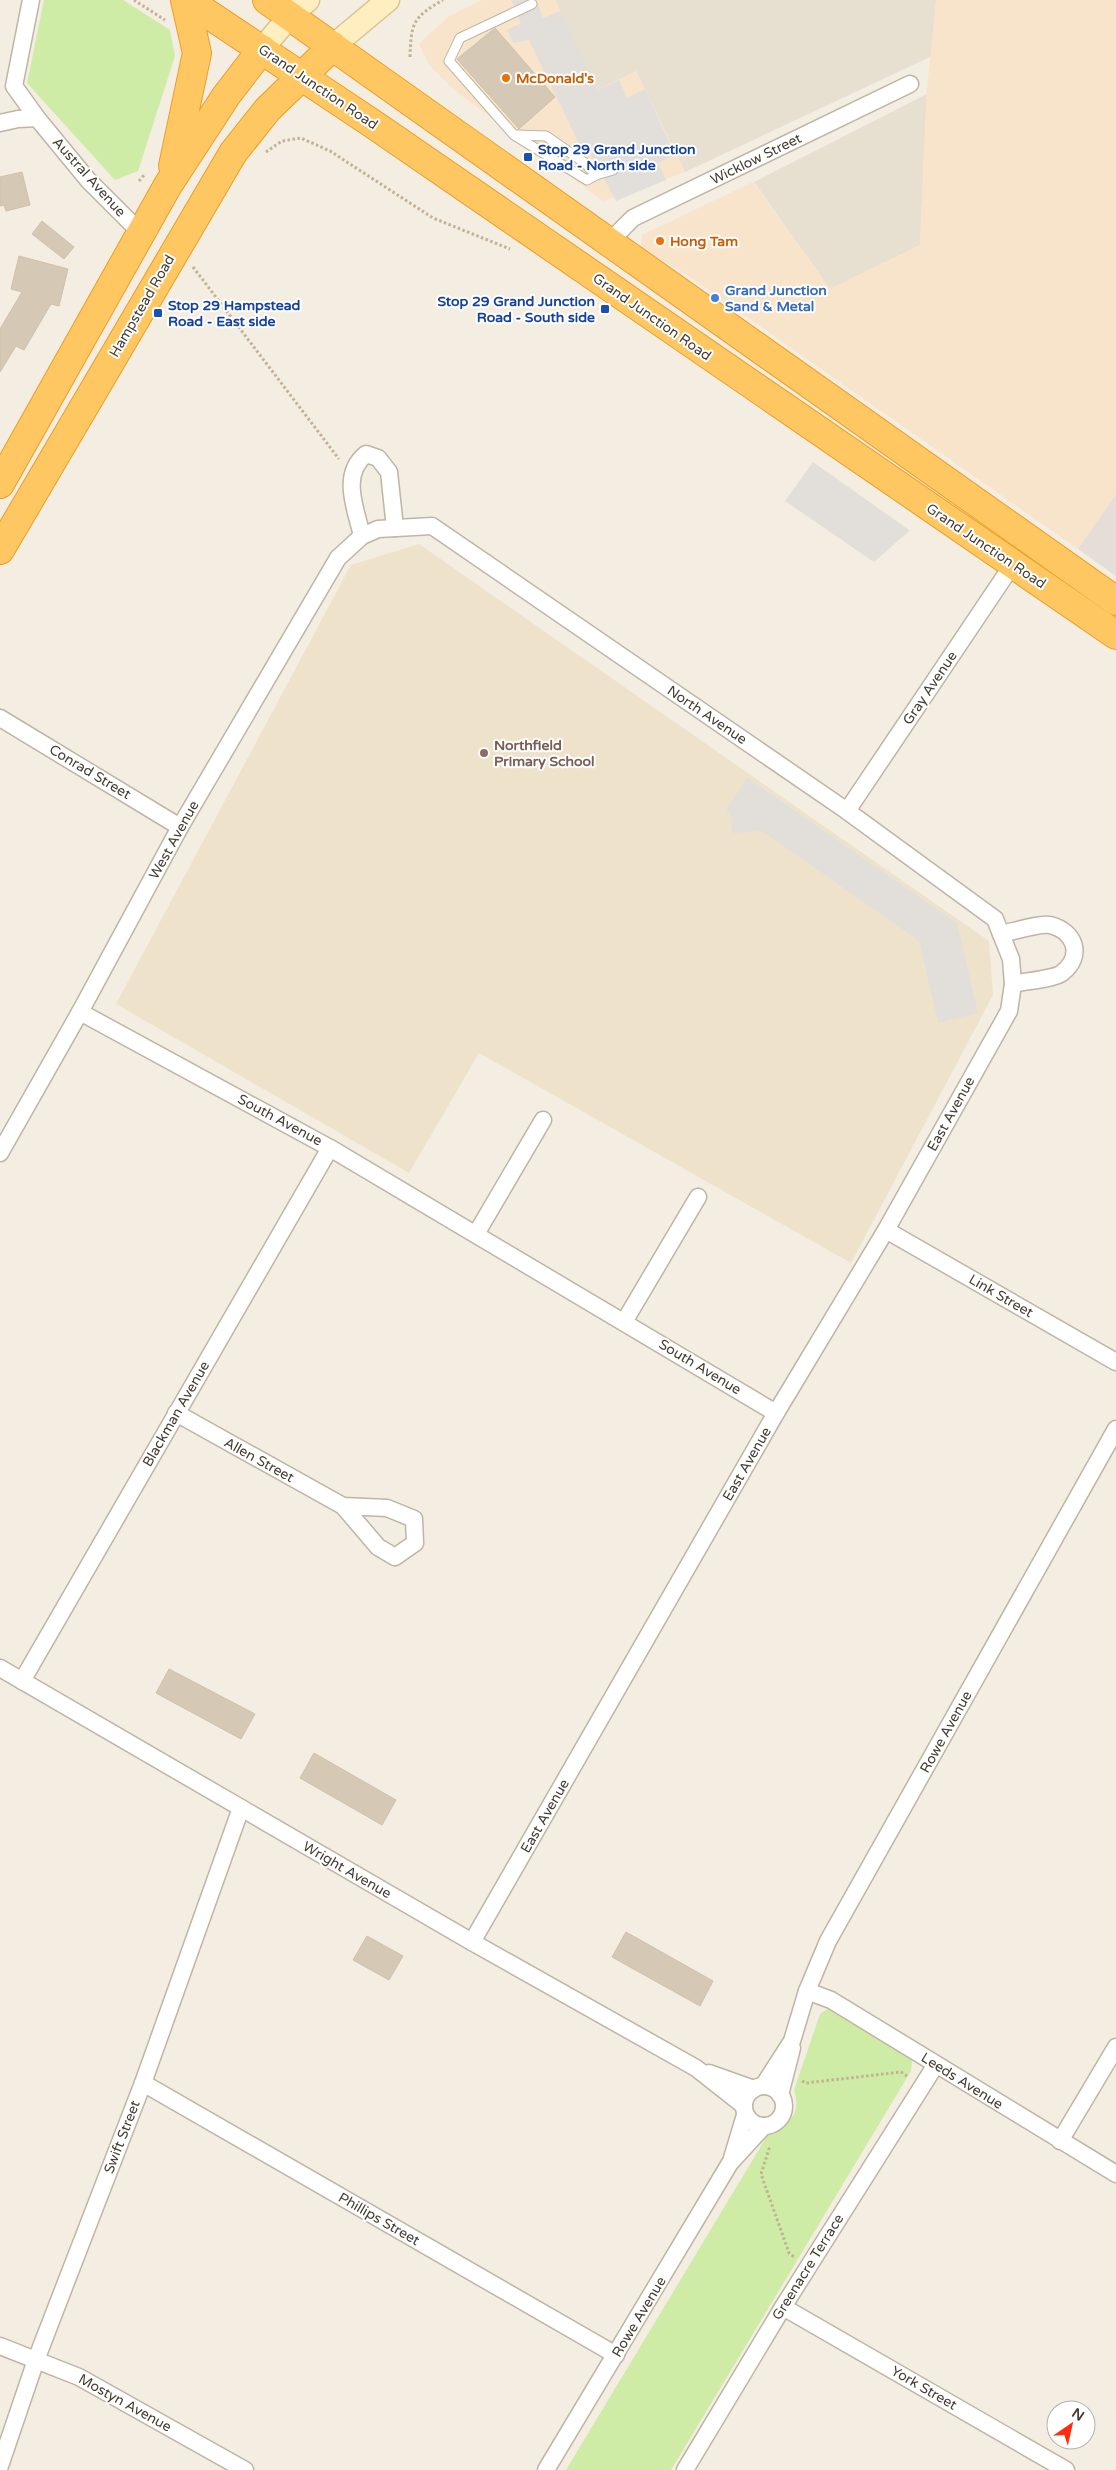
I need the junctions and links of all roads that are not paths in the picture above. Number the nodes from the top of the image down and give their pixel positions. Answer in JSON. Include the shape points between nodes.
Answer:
{"nodes":[{"id":1,"x":31,"y":0,"type":"edge"},
{"id":2,"x":186,"y":0,"type":"edge"},
{"id":3,"x":267,"y":0,"type":"edge"},
{"id":4,"x":388,"y":0,"type":"edge"},
{"id":5,"x":532,"y":4,"type":"dead end"},
{"id":6,"x":299,"y":8,"type":"edge"},
{"id":7,"x":333,"y":46,"type":"junction"},
{"id":8,"x":262,"y":49,"type":"junction"},
{"id":9,"x":302,"y":76,"type":"junction"},
{"id":10,"x":910,"y":84,"type":"dead end"},
{"id":11,"x":7,"y":88,"type":"edge"},
{"id":12,"x":37,"y":118,"type":"junction"},
{"id":13,"x":0,"y":123,"type":"edge"},
{"id":14,"x":514,"y":135,"type":"junction"},
{"id":15,"x":614,"y":170,"type":"dead end"},
{"id":16,"x":596,"y":175,"type":"junction"},
{"id":17,"x":168,"y":185,"type":"junction"},
{"id":18,"x":142,"y":234,"type":"junction"},
{"id":19,"x":608,"y":243,"type":"junction"},
{"id":20,"x":588,"y":272,"type":"junction"},
{"id":21,"x":0,"y":484,"type":"edge"},
{"id":22,"x":395,"y":528,"type":"junction"},
{"id":23,"x":378,"y":529,"type":"joint"},
{"id":24,"x":362,"y":536,"type":"junction"},
{"id":25,"x":1029,"y":541,"type":"junction"},
{"id":26,"x":0,"y":550,"type":"edge"},
{"id":27,"x":1013,"y":564,"type":"junction"},
{"id":28,"x":1116,"y":601,"type":"edge"},
{"id":29,"x":1116,"y":635,"type":"edge"},
{"id":30,"x":0,"y":718,"type":"edge"},
{"id":31,"x":847,"y":811,"type":"junction"},
{"id":32,"x":180,"y":827,"type":"junction"},
{"id":33,"x":1001,"y":934,"type":"junction"},
{"id":34,"x":1011,"y":959,"type":"joint"},
{"id":35,"x":1013,"y":984,"type":"junction"},
{"id":36,"x":80,"y":1012,"type":"junction"},
{"id":37,"x":543,"y":1120,"type":"dead end"},
{"id":38,"x":330,"y":1148,"type":"junction"},
{"id":39,"x":0,"y":1154,"type":"edge"},
{"id":40,"x":698,"y":1197,"type":"dead end"},
{"id":41,"x":886,"y":1230,"type":"junction"},
{"id":42,"x":476,"y":1234,"type":"junction"},
{"id":43,"x":624,"y":1322,"type":"junction"},
{"id":44,"x":1116,"y":1362,"type":"edge"},
{"id":45,"x":776,"y":1413,"type":"junction"},
{"id":46,"x":176,"y":1414,"type":"junction"},
{"id":47,"x":1116,"y":1429,"type":"edge"},
{"id":48,"x":343,"y":1506,"type":"dead end"},
{"id":49,"x":0,"y":1668,"type":"edge"},
{"id":50,"x":22,"y":1681,"type":"junction"},
{"id":51,"x":241,"y":1808,"type":"junction"},
{"id":52,"x":472,"y":1942,"type":"junction"},
{"id":53,"x":807,"y":1991,"type":"junction"},
{"id":54,"x":792,"y":2041,"type":"junction"},
{"id":55,"x":1116,"y":2047,"type":"edge"},
{"id":56,"x":935,"y":2066,"type":"junction"},
{"id":57,"x":696,"y":2068,"type":"junction"},
{"id":58,"x":143,"y":2083,"type":"junction"},
{"id":59,"x":758,"y":2087,"type":"junction"},
{"id":60,"x":780,"y":2094,"type":"junction"},
{"id":61,"x":744,"y":2110,"type":"junction"},
{"id":62,"x":764,"y":2126,"type":"junction"},
{"id":63,"x":1060,"y":2141,"type":"junction"},
{"id":64,"x":730,"y":2163,"type":"junction"},
{"id":65,"x":1116,"y":2174,"type":"edge"},
{"id":66,"x":783,"y":2307,"type":"junction"},
{"id":67,"x":0,"y":2346,"type":"edge"},
{"id":68,"x":616,"y":2355,"type":"junction"},
{"id":69,"x":36,"y":2360,"type":"junction"},
{"id":70,"x":0,"y":2466,"type":"edge"},
{"id":71,"x":245,"y":2470,"type":"edge"},
{"id":72,"x":546,"y":2470,"type":"edge"},
{"id":73,"x":685,"y":2470,"type":"edge"},
{"id":74,"x":1066,"y":2470,"type":"edge"}],
"edges":[{"from":1,"to":11,"type":"street","name":"Austral Avenue"},
{"from":2,"to":8,"type":"highway","name":"Grand Junction Road"},
{"from":2,"to":17,"type":"highway","via":[[196,53]]},
{"from":3,"to":6,"type":"highway","name":"Grand Junction Road"},
{"from":4,"to":7,"type":"main road"},
{"from":5,"to":14,"type":"lane","via":[[460,38],[449,61]]},
{"from":6,"to":7,"type":"highway","name":"Grand Junction Road"},
{"from":6,"to":8,"type":"main road"},
{"from":7,"to":9,"type":"highway","name":"Hampstead Road"},
{"from":7,"to":19,"type":"highway","name":"Grand Junction Road"},
{"from":8,"to":9,"type":"highway","name":"Grand Junction Road"},
{"from":8,"to":17,"type":"highway","via":[[226,96]]},
{"from":9,"to":20,"type":"highway","name":"Grand Junction Road"},
{"from":9,"to":26,"type":"highway","name":"Hampstead Road","via":[[267,110],[233,153]]},
{"from":10,"to":19,"type":"street","name":"Wicklow Street","via":[[633,218]]},
{"from":11,"to":12,"type":"street","name":"Austral Avenue"},
{"from":12,"to":13,"type":"street","via":[[18,118]]},
{"from":12,"to":18,"type":"street","name":"Austral Avenue","via":[[88,180]]},
{"from":14,"to":16,"type":"lane","via":[[546,136],[585,163]]},
{"from":14,"to":16,"type":"lane","via":[[587,180]]},
{"from":15,"to":16,"type":"lane"},
{"from":17,"to":18,"type":"highway"},
{"from":18,"to":21,"type":"highway"},
{"from":19,"to":20,"type":"highway"},
{"from":19,"to":25,"type":"highway","name":"Grand Junction Road"},
{"from":20,"to":27,"type":"highway","name":"Grand Junction Road"},
{"from":22,"to":23,"type":"street","name":"North Avenue"},
{"from":22,"to":24,"type":"street","via":[[389,472],[378,458],[366,454],[359,460],[350,482]]},
{"from":22,"to":31,"type":"street","name":"North Avenue","via":[[432,526]]},
{"from":23,"to":24,"type":"street","name":"West Avenue"},
{"from":24,"to":32,"type":"street","name":"West Avenue","via":[[338,558]]},
{"from":25,"to":27,"type":"highway"},
{"from":25,"to":28,"type":"highway","name":"Grand Junction Road"},
{"from":27,"to":29,"type":"highway","name":"Grand Junction Road"},
{"from":27,"to":31,"type":"street","name":"Gray Avenue"},
{"from":30,"to":32,"type":"street","name":"Conrad Street"},
{"from":31,"to":33,"type":"street","name":"North Avenue","via":[[995,919]]},
{"from":32,"to":36,"type":"street","name":"West Avenue"},
{"from":33,"to":34,"type":"street","name":"North Avenue"},
{"from":33,"to":35,"type":"street","via":[[1049,925],[1069,934],[1076,947],[1074,959],[1061,973]]},
{"from":34,"to":35,"type":"street","name":"East Avenue"},
{"from":35,"to":41,"type":"street","name":"East Avenue","via":[[1009,1011]]},
{"from":36,"to":38,"type":"street","name":"South Avenue"},
{"from":36,"to":39,"type":"street","name":"West Avenue"},
{"from":37,"to":42,"type":"street"},
{"from":38,"to":42,"type":"street","name":"South Avenue"},
{"from":38,"to":46,"type":"street","name":"Blackman Avenue"},
{"from":40,"to":43,"type":"street"},
{"from":41,"to":44,"type":"street","name":"Link Street"},
{"from":41,"to":45,"type":"street","name":"East Avenue"},
{"from":42,"to":43,"type":"street","name":"South Avenue"},
{"from":43,"to":45,"type":"street","name":"South Avenue"},
{"from":45,"to":52,"type":"street","name":"East Avenue"},
{"from":46,"to":48,"type":"street","name":"Allen Street"},
{"from":46,"to":50,"type":"street","name":"Blackman Avenue"},
{"from":47,"to":53,"type":"street","name":"Rowe Avenue","via":[[828,1941]]},
{"from":49,"to":50,"type":"street","name":"Wright Avenue"},
{"from":50,"to":51,"type":"street","name":"Wright Avenue"},
{"from":51,"to":52,"type":"street","name":"Wright Avenue"},
{"from":51,"to":58,"type":"street","name":"Swift Street"},
{"from":52,"to":57,"type":"street","name":"Wright Avenue"},
{"from":53,"to":54,"type":"street","name":"Rowe Avenue"},
{"from":53,"to":56,"type":"street","name":"Leeds Avenue","via":[[831,2000]]},
{"from":54,"to":59,"type":"street","name":"Rowe Avenue"},
{"from":54,"to":60,"type":"street","name":"Rowe Avenue"},
{"from":55,"to":63,"type":"street"},
{"from":56,"to":63,"type":"street","name":"Leeds Avenue"},
{"from":56,"to":66,"type":"street","name":"Greenacre Terrace"},
{"from":57,"to":59,"type":"street","name":"Wright Avenue"},
{"from":57,"to":61,"type":"street","name":"Wright Avenue"},
{"from":58,"to":68,"type":"street","name":"Phillips Street"},
{"from":58,"to":69,"type":"street","name":"Swift Street"},
{"from":59,"to":60,"type":"street","via":[[770,2087]]},
{"from":59,"to":61,"type":"street","via":[[744,2099]]},
{"from":60,"to":62,"type":"street","via":[[784,2108],[782,2115],[772,2125]]},
{"from":61,"to":62,"type":"street","via":[[753,2124]]},
{"from":61,"to":64,"type":"street","name":"Rowe Avenue"},
{"from":62,"to":64,"type":"street","name":"Rowe Avenue"},
{"from":63,"to":65,"type":"street","name":"Leeds Avenue"},
{"from":64,"to":68,"type":"street","name":"Rowe Avenue"},
{"from":66,"to":73,"type":"street","name":"Greenacre Terrace"},
{"from":66,"to":74,"type":"street","name":"York Street"},
{"from":67,"to":69,"type":"street","name":"Mostyn Avenue"},
{"from":68,"to":72,"type":"street","name":"Rowe Avenue"},
{"from":69,"to":70,"type":"street","name":"Swift Street"},
{"from":69,"to":71,"type":"street","name":"Mostyn Avenue","via":[[79,2377]]}]}
